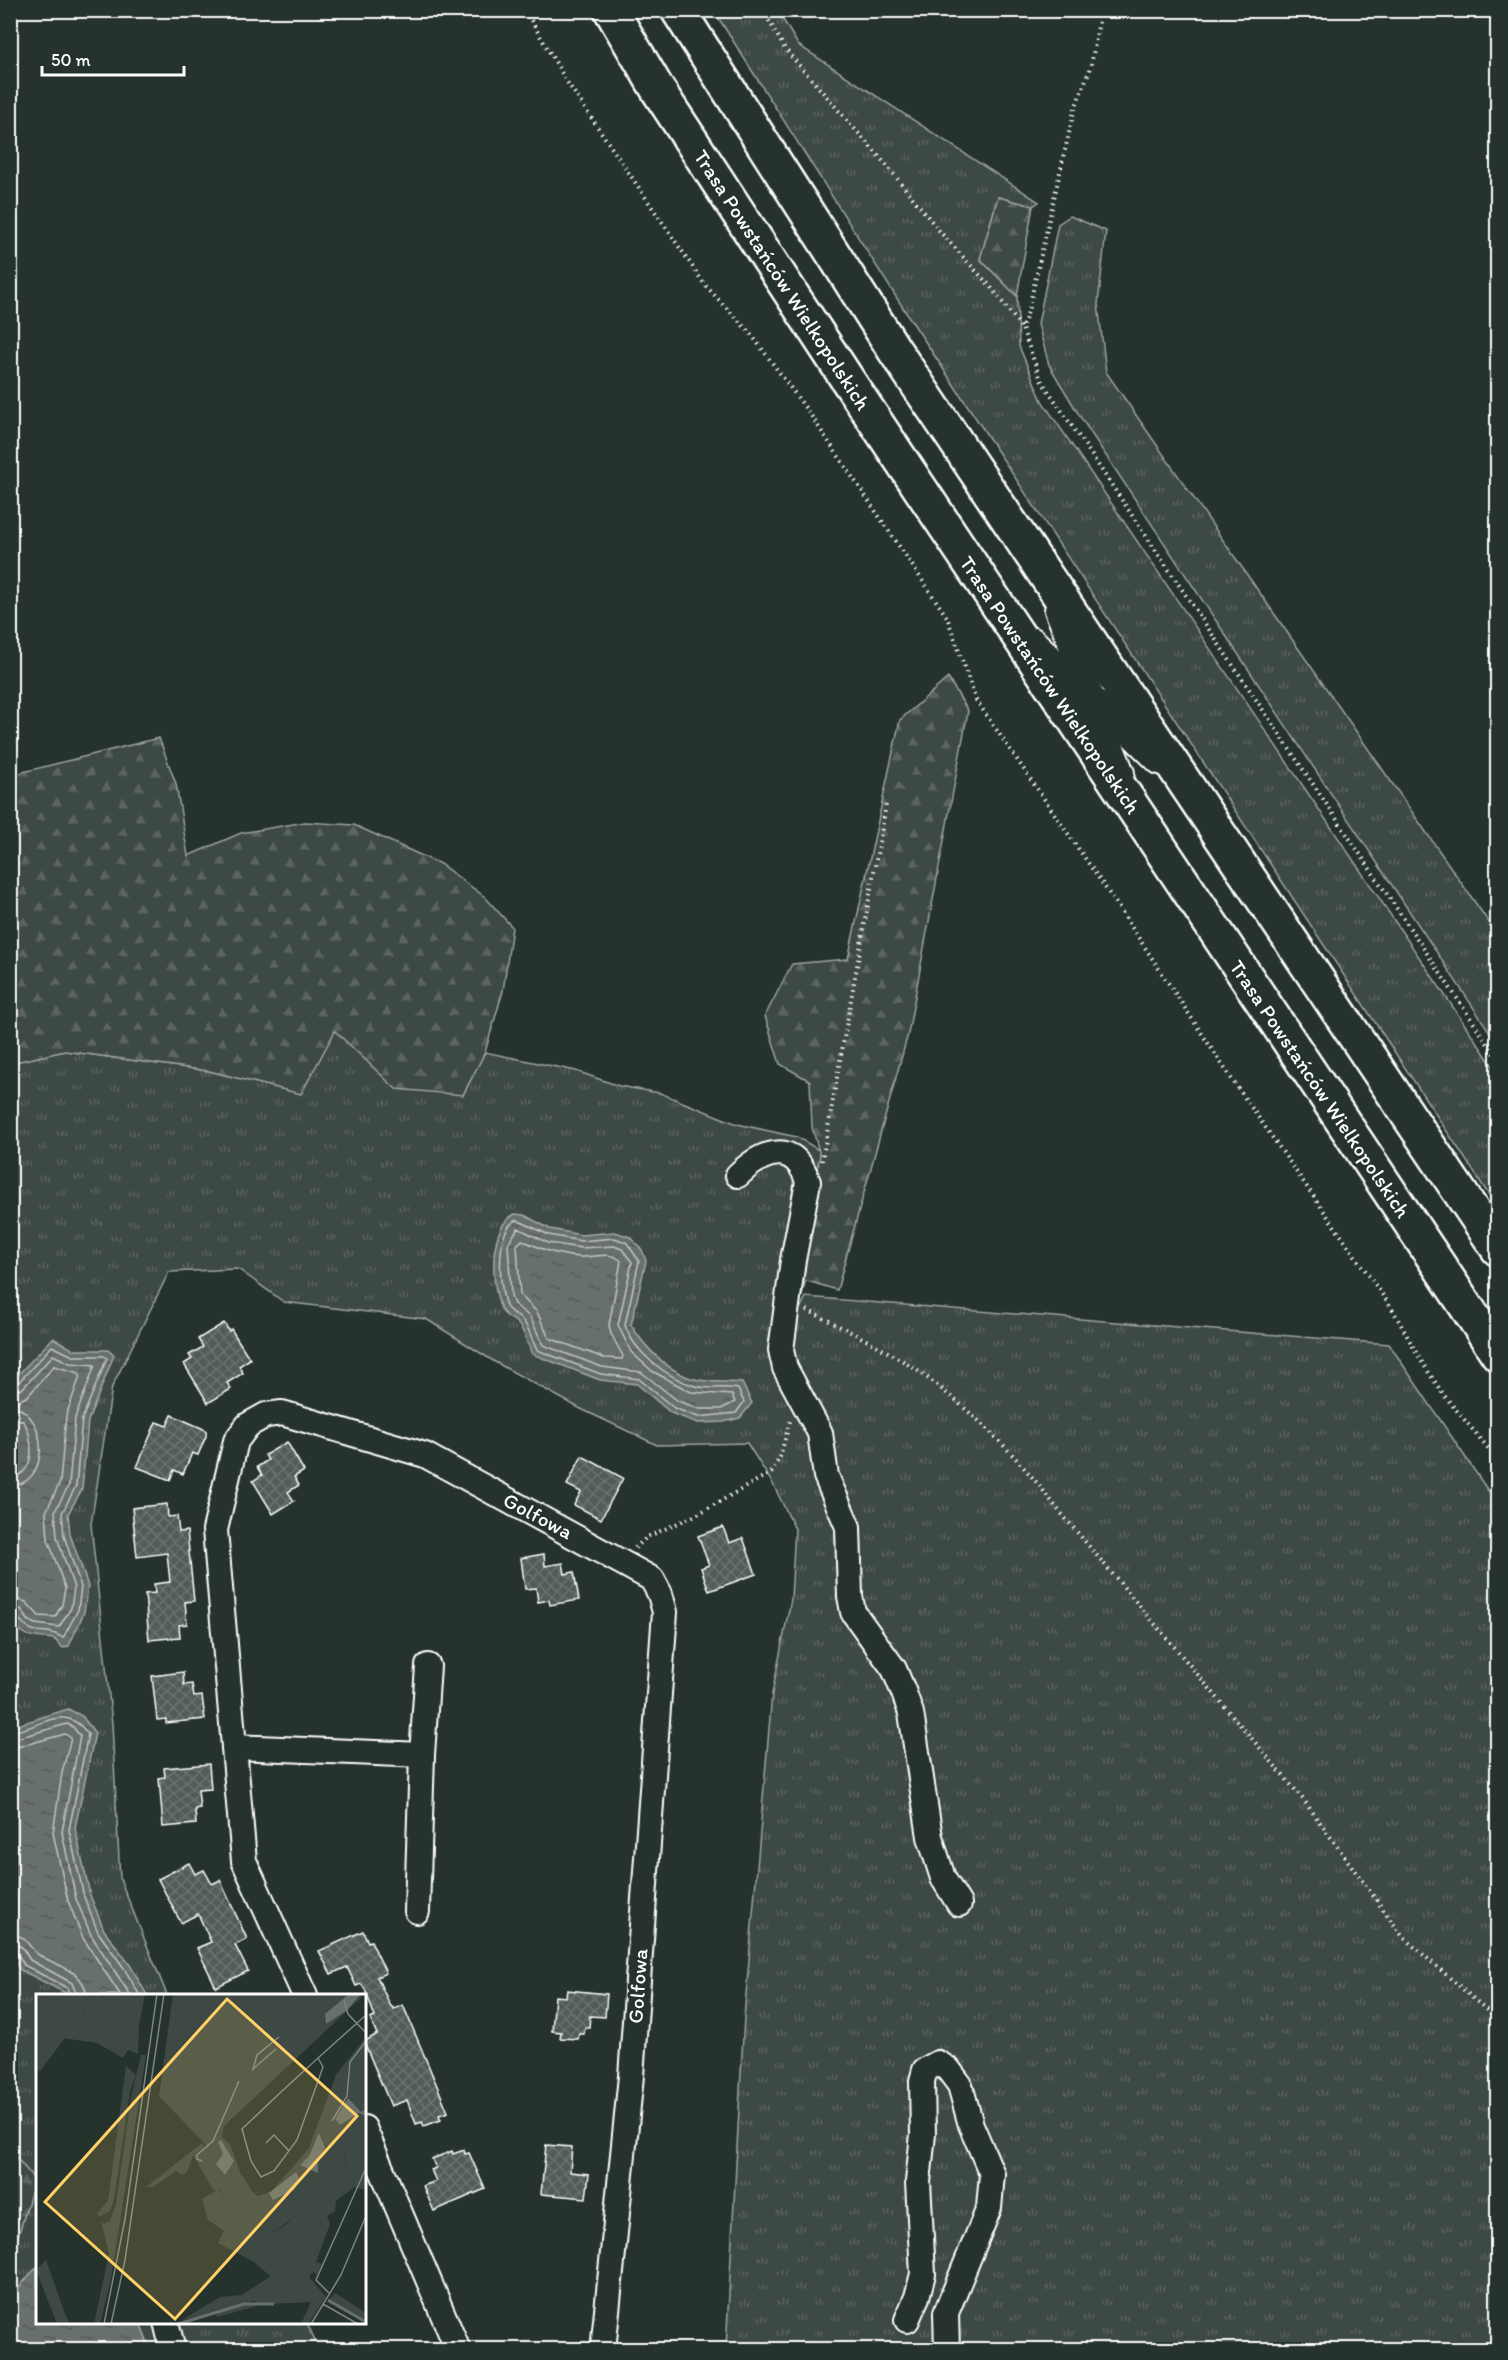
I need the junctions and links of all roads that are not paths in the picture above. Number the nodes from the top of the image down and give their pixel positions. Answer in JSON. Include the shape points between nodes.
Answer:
{"nodes":[{"id":1,"x":611,"y":10,"type":"edge"},
{"id":2,"x":678,"y":10,"type":"edge"},
{"id":3,"x":1044,"y":575,"type":"junction"},
{"id":4,"x":997,"y":605,"type":"junction"},
{"id":5,"x":1092,"y":697,"type":"junction"},
{"id":6,"x":1190,"y":791,"type":"junction"},
{"id":7,"x":1141,"y":823,"type":"junction"},
{"id":8,"x":738,"y":1175,"type":"dead end"},
{"id":9,"x":1497,"y":1249,"type":"edge"},
{"id":10,"x":1497,"y":1354,"type":"edge"},
{"id":11,"x":428,"y":1665,"type":"dead end"},
{"id":12,"x":234,"y":1747,"type":"junction"},
{"id":13,"x":422,"y":1755,"type":"junction"},
{"id":14,"x":959,"y":1904,"type":"dead end"},
{"id":15,"x":417,"y":1911,"type":"dead end"},
{"id":16,"x":305,"y":1994,"type":"edge"},
{"id":17,"x":366,"y":2133,"type":"edge"},
{"id":18,"x":907,"y":2320,"type":"dead end"},
{"id":19,"x":167,"y":2324,"type":"edge"},
{"id":20,"x":173,"y":2349,"type":"edge"},
{"id":21,"x":458,"y":2349,"type":"edge"},
{"id":22,"x":603,"y":2349,"type":"edge"},
{"id":23,"x":947,"y":2349,"type":"edge"}],
"edges":[{"from":1,"to":4,"type":"highway","name":"Trasa Powstańców Wielkopolskich","via":[[665,100]]},
{"from":2,"to":3,"type":"highway","via":[[895,351]]},
{"from":3,"to":5,"type":"lane"},
{"from":3,"to":6,"type":"highway"},
{"from":4,"to":5,"type":"lane"},
{"from":4,"to":7,"type":"highway","name":"Trasa Powstańców Wielkopolskich"},
{"from":5,"to":6,"type":"lane"},
{"from":5,"to":7,"type":"lane"},
{"from":6,"to":9,"type":"highway"},
{"from":7,"to":10,"type":"highway","name":"Trasa Powstańców Wielkopolskich"},
{"from":8,"to":14,"type":"lane","via":[[763,1155],[779,1153],[794,1158],[808,1182],[781,1350],[784,1368],[820,1432],[826,1476],[848,1527],[853,1612],[894,1670],[904,1693],[911,1713],[935,1859]]},
{"from":11,"to":13,"type":"lane"},
{"from":12,"to":13,"type":"lane"},
{"from":12,"to":16,"type":"lane","name":"Golfowa","via":[[244,1861]]},
{"from":12,"to":22,"type":"lane","name":"Golfowa","via":[[215,1530],[236,1441],[248,1425],[266,1415],[282,1413],[309,1419],[424,1455],[651,1579],[664,1612],[631,2076]]},
{"from":13,"to":15,"type":"lane"},
{"from":17,"to":21,"type":"lane"},
{"from":18,"to":23,"type":"lane","via":[[923,2274],[918,2182],[923,2134],[922,2080],[925,2070],[938,2063],[960,2085],[971,2125],[992,2174],[989,2208],[946,2313]]},
{"from":19,"to":20,"type":"lane"}]}
